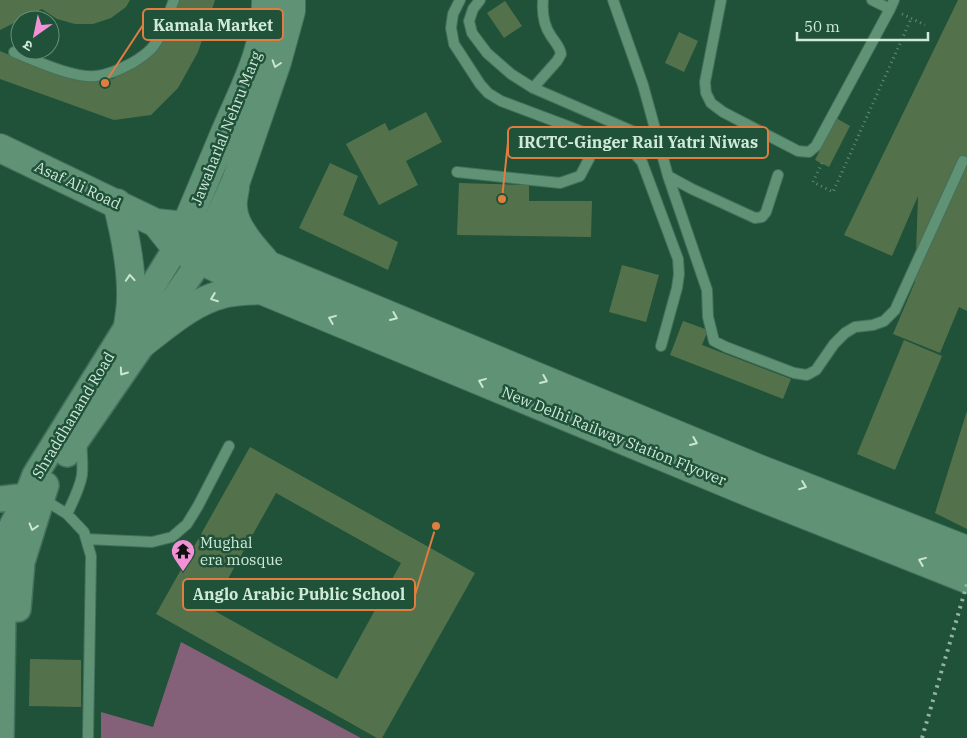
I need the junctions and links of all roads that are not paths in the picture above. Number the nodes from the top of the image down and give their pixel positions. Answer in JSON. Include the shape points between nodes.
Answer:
{"nodes":[{"id":1,"x":174,"y":0,"type":"edge"},
{"id":2,"x":266,"y":0,"type":"edge"},
{"id":3,"x":460,"y":0,"type":"edge"},
{"id":4,"x":480,"y":0,"type":"edge"},
{"id":5,"x":543,"y":0,"type":"edge"},
{"id":6,"x":613,"y":0,"type":"edge"},
{"id":7,"x":721,"y":0,"type":"edge"},
{"id":8,"x":872,"y":0,"type":"edge"},
{"id":9,"x":293,"y":4,"type":"edge"},
{"id":10,"x":892,"y":4,"type":"edge"},
{"id":11,"x":36,"y":60,"type":"edge"},
{"id":12,"x":533,"y":88,"type":"junction"},
{"id":13,"x":565,"y":125,"type":"junction"},
{"id":14,"x":660,"y":143,"type":"junction"},
{"id":15,"x":0,"y":148,"type":"edge"},
{"id":16,"x":963,"y":161,"type":"dead end"},
{"id":17,"x":457,"y":172,"type":"dead end"},
{"id":18,"x":778,"y":175,"type":"dead end"},
{"id":19,"x":668,"y":176,"type":"junction"},
{"id":20,"x":236,"y":181,"type":"junction"},
{"id":21,"x":117,"y":203,"type":"junction"},
{"id":22,"x":181,"y":237,"type":"junction"},
{"id":23,"x":206,"y":249,"type":"junction"},
{"id":24,"x":265,"y":278,"type":"junction"},
{"id":25,"x":135,"y":335,"type":"junction"},
{"id":26,"x":661,"y":346,"type":"dead end"},
{"id":27,"x":80,"y":434,"type":"junction"},
{"id":28,"x":229,"y":446,"type":"dead end"},
{"id":29,"x":755,"y":481,"type":"junction"},
{"id":30,"x":34,"y":497,"type":"junction"},
{"id":31,"x":0,"y":499,"type":"edge"},
{"id":32,"x":68,"y":514,"type":"junction"},
{"id":33,"x":86,"y":539,"type":"junction"},
{"id":34,"x":967,"y":550,"type":"edge"},
{"id":35,"x":967,"y":579,"type":"edge"},
{"id":36,"x":1,"y":738,"type":"edge"},
{"id":37,"x":13,"y":738,"type":"edge"},
{"id":38,"x":88,"y":738,"type":"edge"}],
"edges":[{"from":1,"to":11,"type":"lane","via":[[152,48],[127,66],[87,76]]},
{"from":2,"to":22,"type":"main road","name":"Jawaharlal Nehru Marg","via":[[261,40],[250,76]]},
{"from":3,"to":13,"type":"lane","via":[[451,28],[454,44],[480,84],[501,101]]},
{"from":4,"to":12,"type":"lane","via":[[469,21],[472,33],[487,53]]},
{"from":5,"to":12,"type":"lane","via":[[544,18],[561,54]]},
{"from":6,"to":14,"type":"lane"},
{"from":7,"to":10,"type":"lane","via":[[705,82],[711,103],[798,151],[809,152],[816,146]]},
{"from":8,"to":10,"type":"lane"},
{"from":9,"to":20,"type":"main road","name":"Jawaharlal Nehru Marg","one_way":true,"via":[[277,62]]},
{"from":12,"to":14,"type":"lane"},
{"from":13,"to":17,"type":"lane","via":[[584,145],[589,159],[580,176],[560,183]]},
{"from":13,"to":26,"type":"lane","via":[[626,148],[642,162],[678,259],[677,288]]},
{"from":14,"to":19,"type":"lane"},
{"from":15,"to":21,"type":"main road","name":"Asaf Ali Road"},
{"from":16,"to":19,"type":"lane","via":[[894,310],[884,321],[845,333],[816,370],[807,375],[794,373],[714,341],[708,317],[707,290]]},
{"from":18,"to":19,"type":"lane","via":[[766,212],[755,218]]},
{"from":20,"to":23,"type":"main road"},
{"from":20,"to":24,"type":"main road","via":[[233,208],[238,225]]},
{"from":21,"to":22,"type":"main road","name":"Asaf Ali Road"},
{"from":25,"to":21,"type":"main road","one_way":true,"via":[[130,273]]},
{"from":22,"to":23,"type":"main road","name":"New Delhi Railway Station Flyover"},
{"from":22,"to":25,"type":"street","name":"Shraddhanand Road"},
{"from":23,"to":24,"type":"main road","name":"New Delhi Railway Station Flyover"},
{"from":23,"to":25,"type":"street","name":"Shraddhanand Road"},
{"from":24,"to":25,"type":"main road","one_way":true,"via":[[213,298]]},
{"from":24,"to":29,"type":"main road","name":"New Delhi Railway Station Flyover"},
{"from":25,"to":27,"type":"street","name":"Shraddhanand Road","one_way":true},
{"from":25,"to":30,"type":"street","name":"Shraddhanand Road","via":[[39,467],[35,475]]},
{"from":27,"to":30,"type":"street","name":"Shraddhanand Road"},
{"from":27,"to":32,"type":"lane","via":[[82,475]]},
{"from":28,"to":33,"type":"lane","via":[[187,524],[172,537],[152,542]]},
{"from":29,"to":34,"type":"main road","name":"New Delhi Railway Station Flyover","one_way":true},
{"from":35,"to":29,"type":"main road","name":"New Delhi Railway Station Flyover","one_way":true},
{"from":30,"to":31,"type":"street"},
{"from":30,"to":32,"type":"lane"},
{"from":30,"to":36,"type":"street","name":"Shraddhanand Road","via":[[11,528],[4,553]]},
{"from":30,"to":37,"type":"street","name":"Shraddhanand Road","one_way":true,"via":[[22,562]]},
{"from":32,"to":33,"type":"lane"},
{"from":33,"to":38,"type":"lane","via":[[92,556]]}]}
